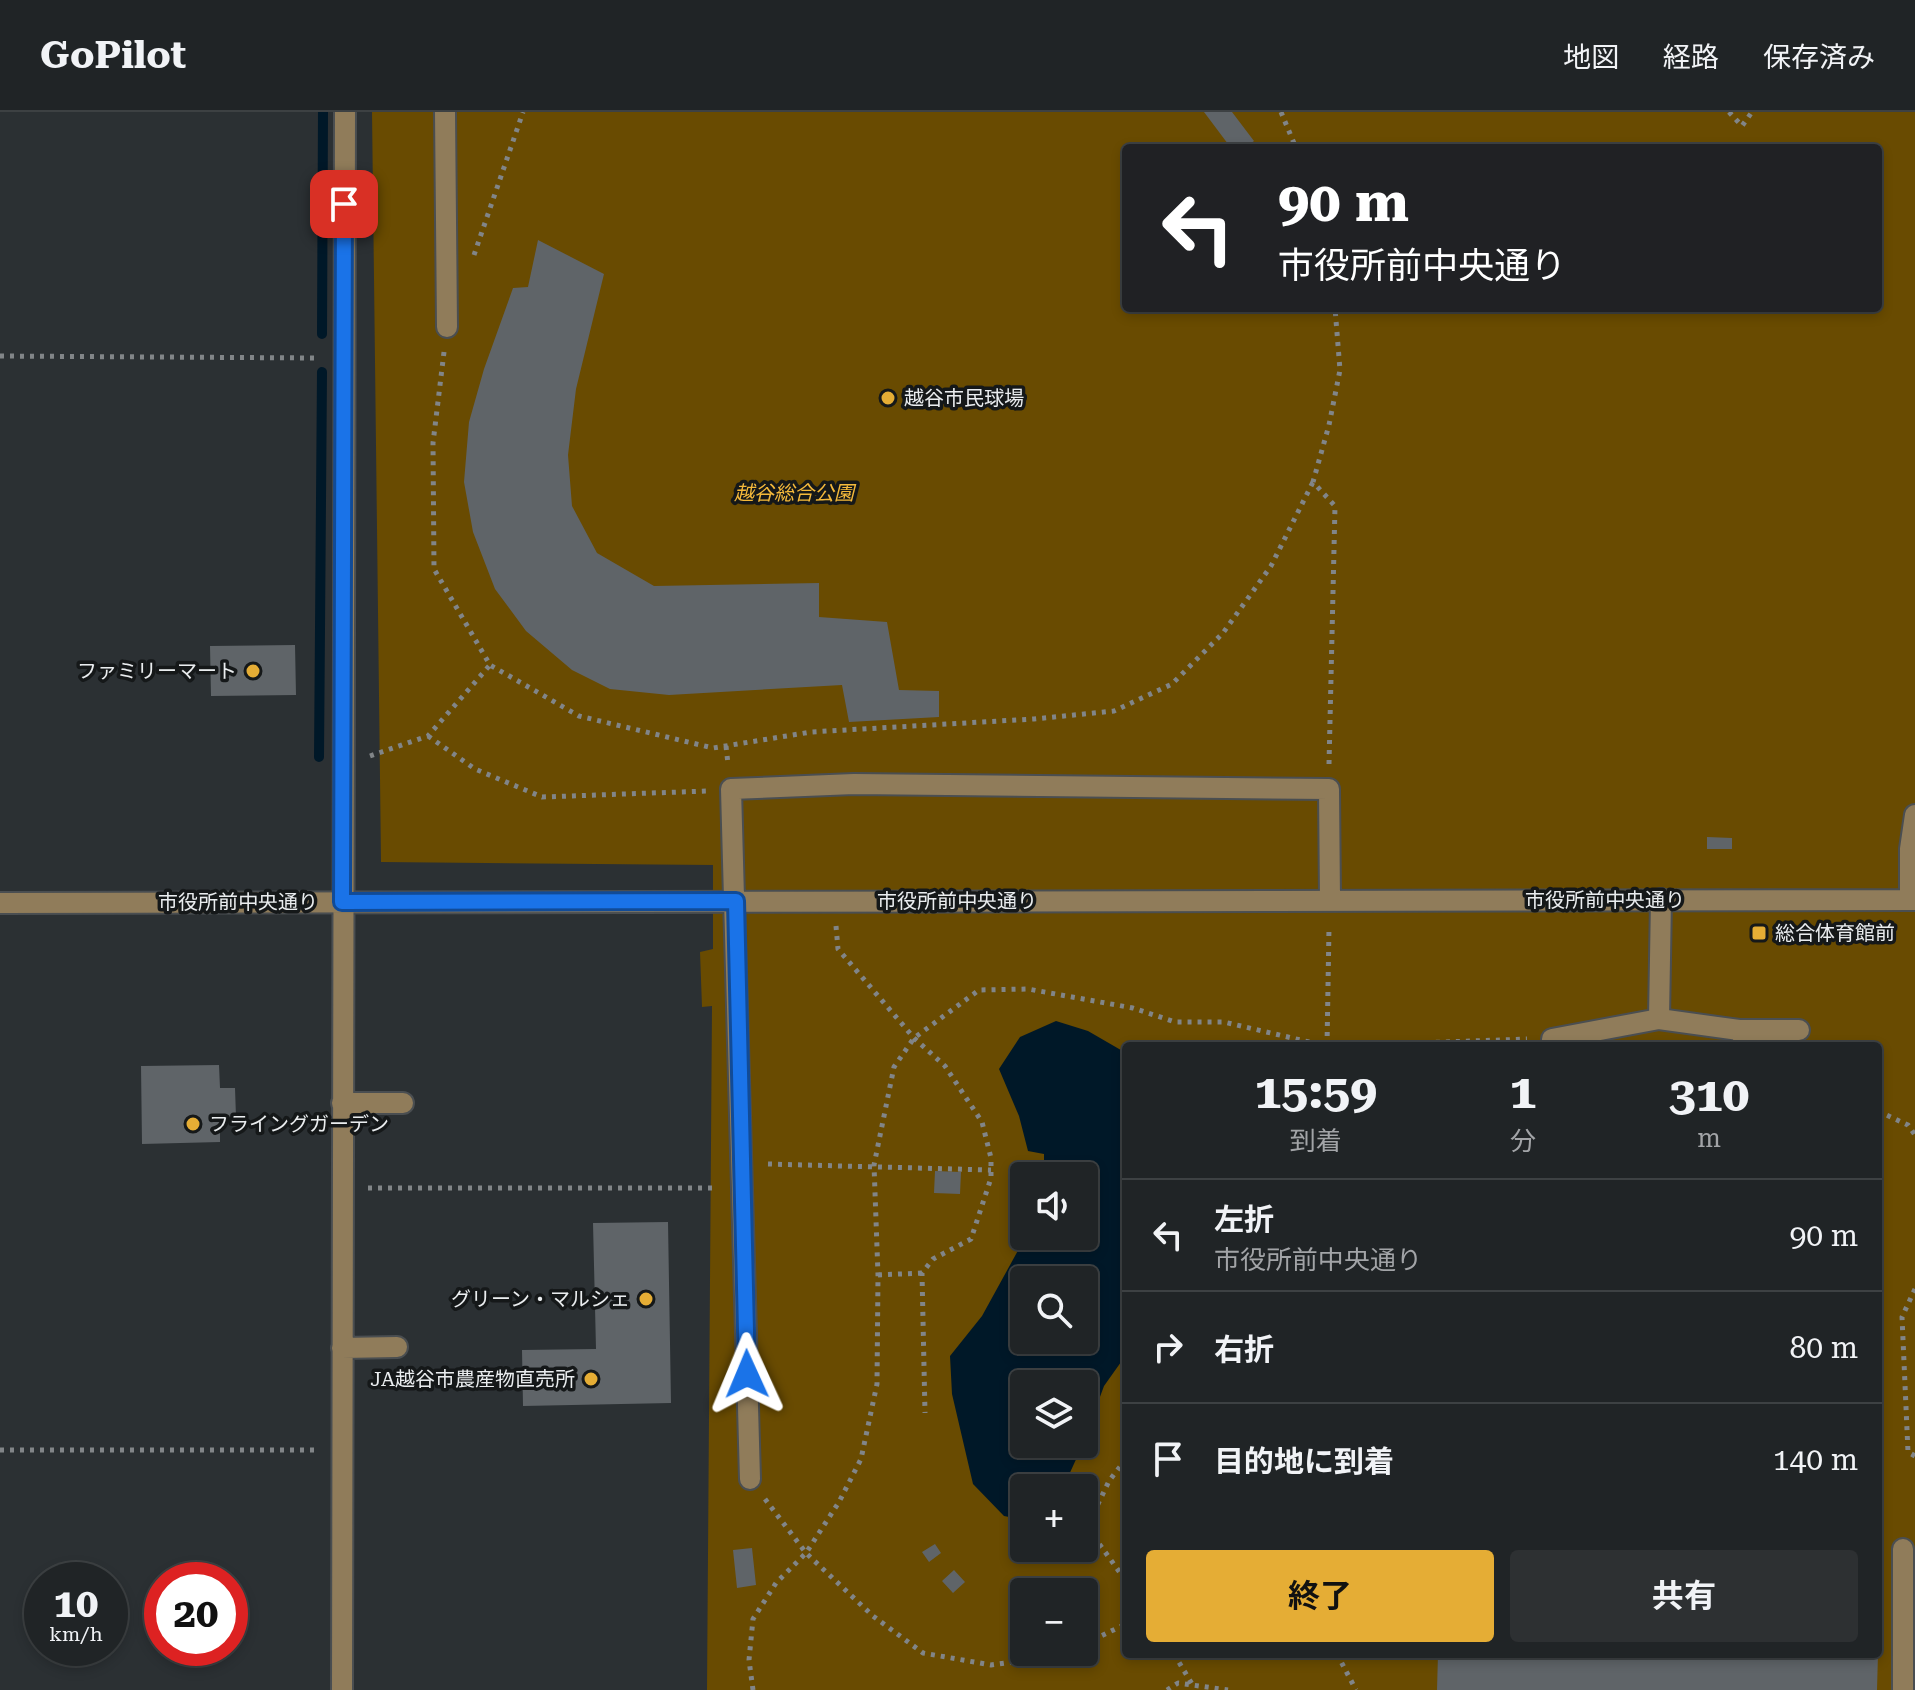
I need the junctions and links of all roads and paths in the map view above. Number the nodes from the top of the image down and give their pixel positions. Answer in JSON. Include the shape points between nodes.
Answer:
{"nodes":[{"id":1,"x":345,"y":112,"type":"edge"},
{"id":2,"x":445,"y":112,"type":"edge"},
{"id":3,"x":523,"y":112,"type":"edge"},
{"id":4,"x":1729,"y":112,"type":"edge"},
{"id":5,"x":1752,"y":112,"type":"edge"},
{"id":6,"x":1283,"y":113,"type":"edge"},
{"id":7,"x":1295,"y":144,"type":"edge"},
{"id":8,"x":470,"y":267,"type":"dead end"},
{"id":9,"x":1335,"y":312,"type":"edge"},
{"id":10,"x":447,"y":327,"type":"joint"},
{"id":11,"x":0,"y":356,"type":"edge"},
{"id":12,"x":303,"y":357,"type":"dead end"},
{"id":13,"x":1313,"y":482,"type":"junction"},
{"id":14,"x":490,"y":665,"type":"junction"},
{"id":15,"x":428,"y":736,"type":"junction"},
{"id":16,"x":343,"y":766,"type":"junction"},
{"id":17,"x":731,"y":789,"type":"junction"},
{"id":18,"x":1329,"y":789,"type":"junction"},
{"id":19,"x":1915,"y":815,"type":"edge"},
{"id":20,"x":1661,"y":899,"type":"junction"},
{"id":21,"x":1330,"y":900,"type":"junction"},
{"id":22,"x":1913,"y":900,"type":"edge"},
{"id":23,"x":736,"y":901,"type":"junction"},
{"id":24,"x":835,"y":901,"type":"junction"},
{"id":25,"x":342,"y":902,"type":"junction"},
{"id":26,"x":0,"y":903,"type":"edge"},
{"id":27,"x":1659,"y":1019,"type":"junction"},
{"id":28,"x":1799,"y":1030,"type":"dead end"},
{"id":29,"x":914,"y":1038,"type":"junction"},
{"id":30,"x":1744,"y":1038,"type":"edge"},
{"id":31,"x":1310,"y":1042,"type":"edge"},
{"id":32,"x":1327,"y":1042,"type":"edge"},
{"id":33,"x":1552,"y":1042,"type":"edge"},
{"id":34,"x":342,"y":1103,"type":"junction"},
{"id":35,"x":403,"y":1103,"type":"dead end"},
{"id":36,"x":1882,"y":1113,"type":"edge"},
{"id":37,"x":1915,"y":1135,"type":"edge"},
{"id":38,"x":742,"y":1163,"type":"junction"},
{"id":39,"x":874,"y":1165,"type":"junction"},
{"id":40,"x":991,"y":1170,"type":"junction"},
{"id":41,"x":342,"y":1188,"type":"junction"},
{"id":42,"x":743,"y":1188,"type":"junction"},
{"id":43,"x":922,"y":1273,"type":"junction"},
{"id":44,"x":878,"y":1275,"type":"junction"},
{"id":45,"x":1915,"y":1289,"type":"edge"},
{"id":46,"x":397,"y":1347,"type":"dead end"},
{"id":47,"x":342,"y":1348,"type":"junction"},
{"id":48,"x":925,"y":1413,"type":"dead end"},
{"id":49,"x":0,"y":1450,"type":"edge"},
{"id":50,"x":341,"y":1450,"type":"junction"},
{"id":51,"x":1915,"y":1456,"type":"edge"},
{"id":52,"x":1122,"y":1464,"type":"edge"},
{"id":53,"x":750,"y":1479,"type":"joint"},
{"id":54,"x":1903,"y":1549,"type":"dead end"},
{"id":55,"x":806,"y":1553,"type":"junction"},
{"id":56,"x":1122,"y":1575,"type":"edge"},
{"id":57,"x":1122,"y":1626,"type":"edge"},
{"id":58,"x":1098,"y":1637,"type":"edge"},
{"id":59,"x":1176,"y":1658,"type":"edge"},
{"id":60,"x":1339,"y":1658,"type":"edge"},
{"id":61,"x":1010,"y":1662,"type":"edge"},
{"id":62,"x":1192,"y":1684,"type":"junction"},
{"id":63,"x":342,"y":1690,"type":"edge"},
{"id":64,"x":753,"y":1690,"type":"edge"},
{"id":65,"x":1167,"y":1690,"type":"edge"},
{"id":66,"x":1228,"y":1690,"type":"edge"},
{"id":67,"x":1356,"y":1690,"type":"edge"},
{"id":68,"x":1903,"y":1690,"type":"edge"}],
"edges":[{"from":1,"to":16,"type":"street"},
{"from":2,"to":10,"type":"street"},
{"from":3,"to":8,"type":"path"},
{"from":4,"to":5,"type":"path","via":[[1742,126]]},
{"from":6,"to":7,"type":"path"},
{"from":9,"to":13,"type":"path","via":[[1340,370]]},
{"from":10,"to":14,"type":"path","via":[[433,443],[434,569]]},
{"from":11,"to":12,"type":"path"},
{"from":13,"to":14,"type":"path","via":[[1271,566],[1223,633],[1172,684],[1114,711],[811,732],[713,748],[579,716]]},
{"from":13,"to":18,"type":"path","via":[[1335,506]]},
{"from":14,"to":15,"type":"path"},
{"from":15,"to":16,"type":"path"},
{"from":15,"to":17,"type":"path","via":[[475,769],[542,797]]},
{"from":16,"to":25,"type":"street"},
{"from":17,"to":18,"type":"street","via":[[854,784]]},
{"from":17,"to":23,"type":"street"},
{"from":18,"to":21,"type":"street"},
{"from":19,"to":22,"type":"street","via":[[1910,849]]},
{"from":20,"to":21,"type":"street","name":"市役所前中央通り"},
{"from":20,"to":22,"type":"street","name":"市役所前中央通り"},
{"from":20,"to":27,"type":"street"},
{"from":21,"to":24,"type":"street","name":"市役所前中央通り"},
{"from":21,"to":32,"type":"path"},
{"from":23,"to":24,"type":"street","name":"市役所前中央通り"},
{"from":23,"to":25,"type":"street","name":"市役所前中央通り"},
{"from":23,"to":38,"type":"street","via":[[747,1088]]},
{"from":24,"to":29,"type":"path","via":[[838,949]]},
{"from":25,"to":26,"type":"street","name":"市役所前中央通り"},
{"from":25,"to":34,"type":"street"},
{"from":27,"to":30,"type":"street"},
{"from":27,"to":33,"type":"street"},
{"from":28,"to":30,"type":"street"},
{"from":29,"to":31,"type":"path","via":[[979,990],[1028,989],[1133,1008],[1175,1022],[1224,1022]]},
{"from":29,"to":39,"type":"path","via":[[894,1067]]},
{"from":29,"to":40,"type":"path","via":[[945,1066],[982,1122]]},
{"from":34,"to":35,"type":"street"},
{"from":34,"to":41,"type":"street"},
{"from":36,"to":37,"type":"path","via":[[1908,1125]]},
{"from":38,"to":39,"type":"path"},
{"from":38,"to":42,"type":"street"},
{"from":39,"to":40,"type":"path"},
{"from":39,"to":44,"type":"path"},
{"from":40,"to":43,"type":"path","via":[[971,1239],[933,1259]]},
{"from":41,"to":42,"type":"path"},
{"from":41,"to":47,"type":"street"},
{"from":42,"to":53,"type":"street","via":[[750,1240]]},
{"from":43,"to":44,"type":"path"},
{"from":43,"to":48,"type":"path"},
{"from":44,"to":55,"type":"path","via":[[877,1384],[861,1459]]},
{"from":45,"to":51,"type":"path","via":[[1902,1317],[1908,1452]]},
{"from":46,"to":47,"type":"street"},
{"from":47,"to":50,"type":"street"},
{"from":49,"to":50,"type":"path"},
{"from":50,"to":63,"type":"street"},
{"from":52,"to":56,"type":"path","via":[[1087,1527]]},
{"from":53,"to":55,"type":"path"},
{"from":54,"to":68,"type":"street"},
{"from":55,"to":61,"type":"path","via":[[873,1616],[923,1653],[991,1665]]},
{"from":55,"to":64,"type":"path","via":[[776,1583],[753,1619]]},
{"from":57,"to":58,"type":"path"},
{"from":59,"to":62,"type":"path"},
{"from":60,"to":67,"type":"path"},
{"from":62,"to":65,"type":"path","via":[[1178,1683]]},
{"from":62,"to":66,"type":"path"}]}
